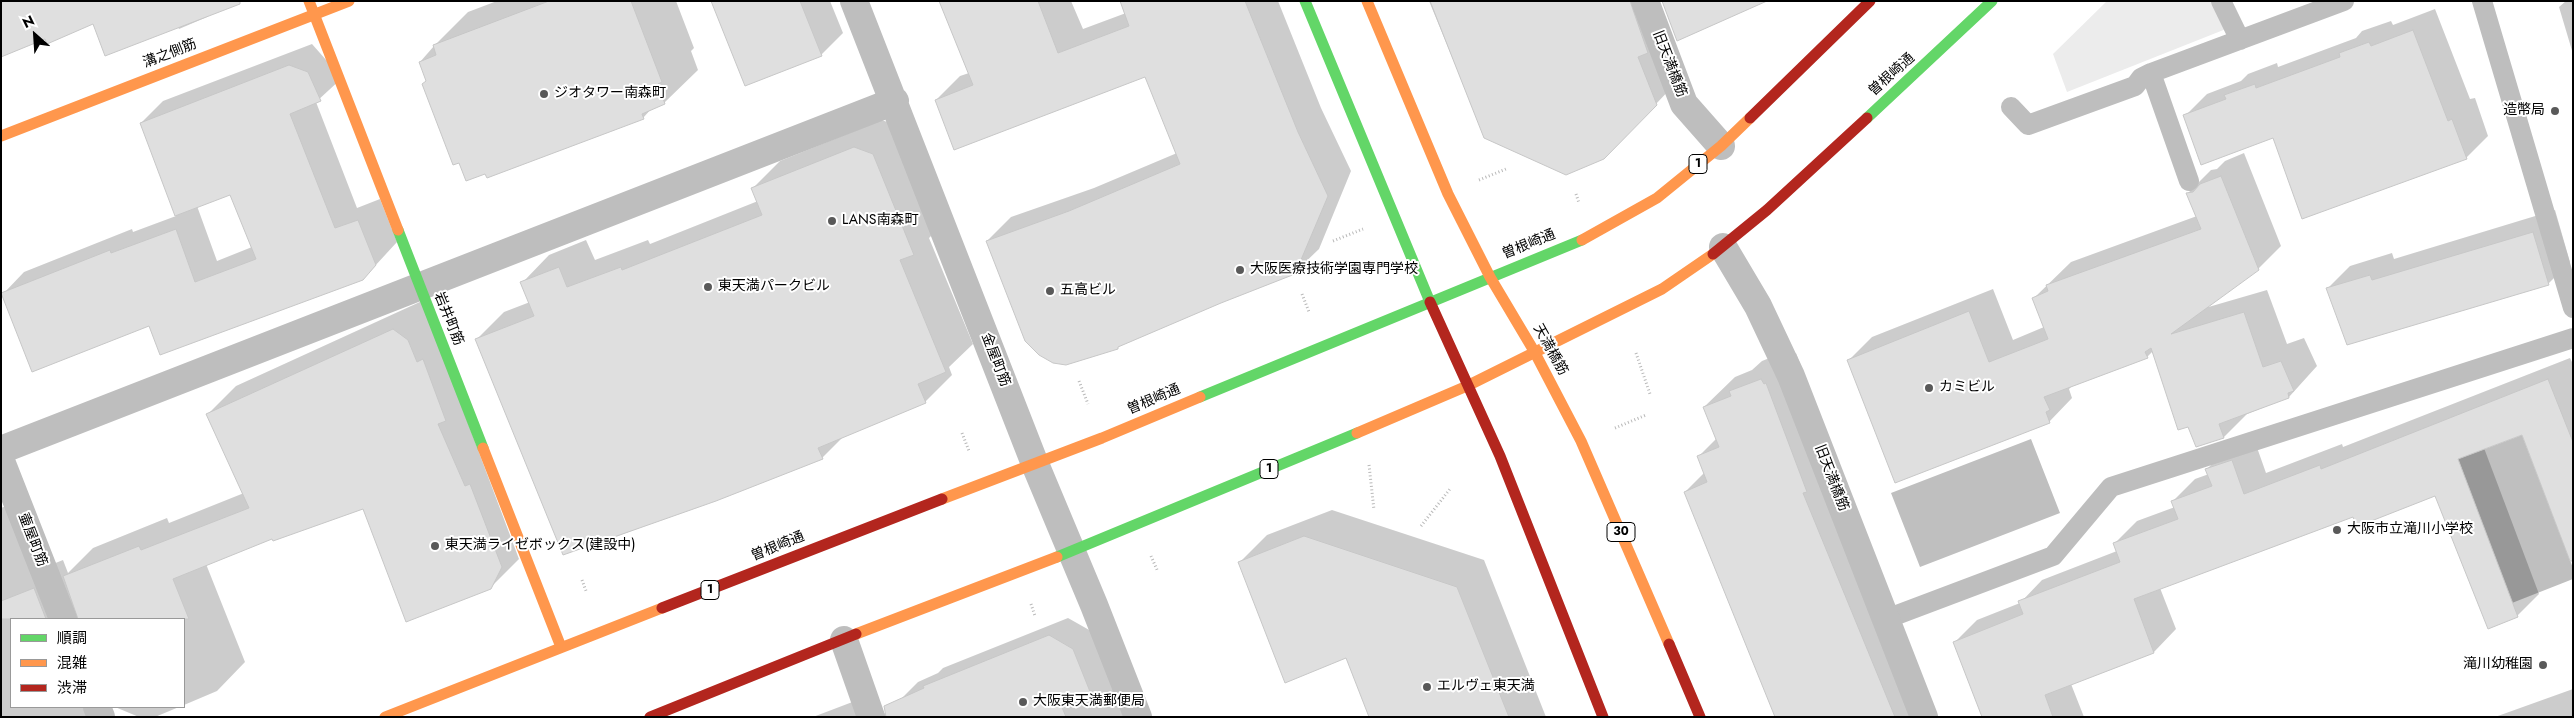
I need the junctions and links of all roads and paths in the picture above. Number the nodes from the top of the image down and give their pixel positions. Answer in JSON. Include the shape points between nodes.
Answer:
{"nodes":[{"id":1,"x":308,"y":1,"type":"edge"},
{"id":2,"x":349,"y":1,"type":"edge"},
{"id":3,"x":854,"y":1,"type":"edge"},
{"id":4,"x":1305,"y":1,"type":"edge"},
{"id":5,"x":1367,"y":1,"type":"edge"},
{"id":6,"x":1645,"y":1,"type":"edge"},
{"id":7,"x":1870,"y":1,"type":"edge"},
{"id":8,"x":1992,"y":1,"type":"edge"},
{"id":9,"x":2221,"y":1,"type":"edge"},
{"id":10,"x":2344,"y":1,"type":"edge"},
{"id":11,"x":2482,"y":1,"type":"edge"},
{"id":12,"x":314,"y":15,"type":"junction"},
{"id":13,"x":2240,"y":40,"type":"junction"},
{"id":14,"x":2151,"y":73,"type":"junction"},
{"id":15,"x":895,"y":101,"type":"junction"},
{"id":16,"x":2011,"y":107,"type":"dead end"},
{"id":17,"x":1,"y":136,"type":"edge"},
{"id":18,"x":1721,"y":146,"type":"junction"},
{"id":19,"x":1506,"y":168,"type":"dead end"},
{"id":20,"x":2189,"y":181,"type":"dead end"},
{"id":21,"x":1471,"y":184,"type":"dead end"},
{"id":22,"x":1576,"y":194,"type":"dead end"},
{"id":23,"x":1580,"y":206,"type":"dead end"},
{"id":24,"x":1371,"y":225,"type":"dead end"},
{"id":25,"x":1334,"y":241,"type":"dead end"},
{"id":26,"x":1722,"y":247,"type":"junction"},
{"id":27,"x":1490,"y":277,"type":"junction"},
{"id":28,"x":419,"y":288,"type":"junction"},
{"id":29,"x":1302,"y":294,"type":"dead end"},
{"id":30,"x":1430,"y":302,"type":"junction"},
{"id":31,"x":2573,"y":308,"type":"edge"},
{"id":32,"x":1312,"y":317,"type":"dead end"},
{"id":33,"x":2573,"y":338,"type":"edge"},
{"id":34,"x":1534,"y":352,"type":"junction"},
{"id":35,"x":1636,"y":353,"type":"dead end"},
{"id":36,"x":1078,"y":381,"type":"dead end"},
{"id":37,"x":1467,"y":386,"type":"junction"},
{"id":38,"x":1650,"y":394,"type":"dead end"},
{"id":39,"x":1088,"y":404,"type":"dead end"},
{"id":40,"x":1646,"y":415,"type":"dead end"},
{"id":41,"x":1615,"y":428,"type":"dead end"},
{"id":42,"x":962,"y":433,"type":"dead end"},
{"id":43,"x":1,"y":450,"type":"edge"},
{"id":44,"x":970,"y":452,"type":"dead end"},
{"id":45,"x":1,"y":461,"type":"edge"},
{"id":46,"x":1035,"y":464,"type":"junction"},
{"id":47,"x":1369,"y":465,"type":"dead end"},
{"id":48,"x":1450,"y":490,"type":"dead end"},
{"id":49,"x":1374,"y":510,"type":"dead end"},
{"id":50,"x":1421,"y":526,"type":"dead end"},
{"id":51,"x":1147,"y":548,"type":"dead end"},
{"id":52,"x":1072,"y":552,"type":"junction"},
{"id":53,"x":1158,"y":572,"type":"dead end"},
{"id":54,"x":582,"y":580,"type":"dead end"},
{"id":55,"x":586,"y":591,"type":"dead end"},
{"id":56,"x":63,"y":618,"type":"edge"},
{"id":57,"x":1886,"y":619,"type":"junction"},
{"id":58,"x":844,"y":640,"type":"junction"},
{"id":59,"x":561,"y":647,"type":"junction"},
{"id":60,"x":385,"y":717,"type":"edge"},
{"id":61,"x":650,"y":717,"type":"edge"},
{"id":62,"x":871,"y":717,"type":"edge"},
{"id":63,"x":1138,"y":717,"type":"edge"},
{"id":64,"x":1602,"y":717,"type":"edge"},
{"id":65,"x":1700,"y":717,"type":"edge"},
{"id":66,"x":1924,"y":717,"type":"edge"}],
"edges":[{"from":1,"to":12,"type":"main road","name":"岩井町筋"},
{"from":2,"to":12,"type":"main road","name":"溝之側筋"},
{"from":3,"to":15,"type":"street","name":"金屋町筋"},
{"from":4,"to":30,"type":"main road"},
{"from":5,"to":27,"type":"main road","name":"天満橋筋","via":[[1448,194]]},
{"from":6,"to":18,"type":"street","name":"旧天満橋筋","via":[[1684,104]]},
{"from":7,"to":18,"type":"main road","name":"曽根崎通","number":"1"},
{"from":8,"to":26,"type":"main road","name":"曽根崎通","number":"1","via":[[1767,210]]},
{"from":9,"to":13,"type":"lane"},
{"from":10,"to":13,"type":"lane"},
{"from":11,"to":31,"type":"lane"},
{"from":12,"to":17,"type":"main road","name":"溝之側筋"},
{"from":12,"to":28,"type":"main road","name":"岩井町筋"},
{"from":13,"to":14,"type":"lane"},
{"from":14,"to":16,"type":"lane","via":[[2135,86],[2028,125]]},
{"from":14,"to":20,"type":"lane"},
{"from":15,"to":28,"type":"street"},
{"from":15,"to":46,"type":"street","name":"金屋町筋"},
{"from":18,"to":27,"type":"main road","name":"曽根崎通","number":"1","via":[[1657,198],[1592,236]]},
{"from":19,"to":21,"type":"path"},
{"from":22,"to":23,"type":"path"},
{"from":24,"to":25,"type":"path"},
{"from":26,"to":34,"type":"main road","name":"曽根崎通","number":"1","via":[[1662,289]]},
{"from":26,"to":57,"type":"street","name":"旧天満橋筋","via":[[1758,306],[1790,376]]},
{"from":27,"to":30,"type":"main road","name":"曽根崎通","number":"1"},
{"from":27,"to":34,"type":"main road","name":"天満橋筋","number":"30"},
{"from":28,"to":43,"type":"street"},
{"from":28,"to":59,"type":"main road","name":"岩井町筋"},
{"from":29,"to":32,"type":"path"},
{"from":30,"to":37,"type":"main road"},
{"from":30,"to":46,"type":"main road","name":"曽根崎通","number":"1"},
{"from":33,"to":57,"type":"lane","via":[[2111,487],[2053,556]]},
{"from":34,"to":37,"type":"main road","name":"曽根崎通","number":"1"},
{"from":34,"to":65,"type":"main road","name":"天満橋筋","number":"30","via":[[1581,441]]},
{"from":35,"to":38,"type":"path"},
{"from":36,"to":39,"type":"path"},
{"from":37,"to":52,"type":"main road","name":"曽根崎通","number":"1"},
{"from":37,"to":64,"type":"main road","via":[[1500,456]]},
{"from":40,"to":41,"type":"path"},
{"from":42,"to":44,"type":"path"},
{"from":45,"to":56,"type":"street","name":"壷屋町筋"},
{"from":46,"to":52,"type":"street","name":"金屋町筋"},
{"from":46,"to":59,"type":"main road","name":"曽根崎通","number":"1"},
{"from":47,"to":49,"type":"path"},
{"from":48,"to":50,"type":"path"},
{"from":51,"to":53,"type":"path"},
{"from":52,"to":58,"type":"main road","name":"曽根崎通","number":"1","via":[[935,602]]},
{"from":52,"to":63,"type":"street","name":"金屋町筋"},
{"from":54,"to":55,"type":"path"},
{"from":57,"to":66,"type":"street","name":"旧天満橋筋"},
{"from":58,"to":61,"type":"main road","name":"曽根崎通","number":"1"},
{"from":58,"to":62,"type":"street"},
{"from":59,"to":60,"type":"main road","name":"曽根崎通","number":"1"}]}
